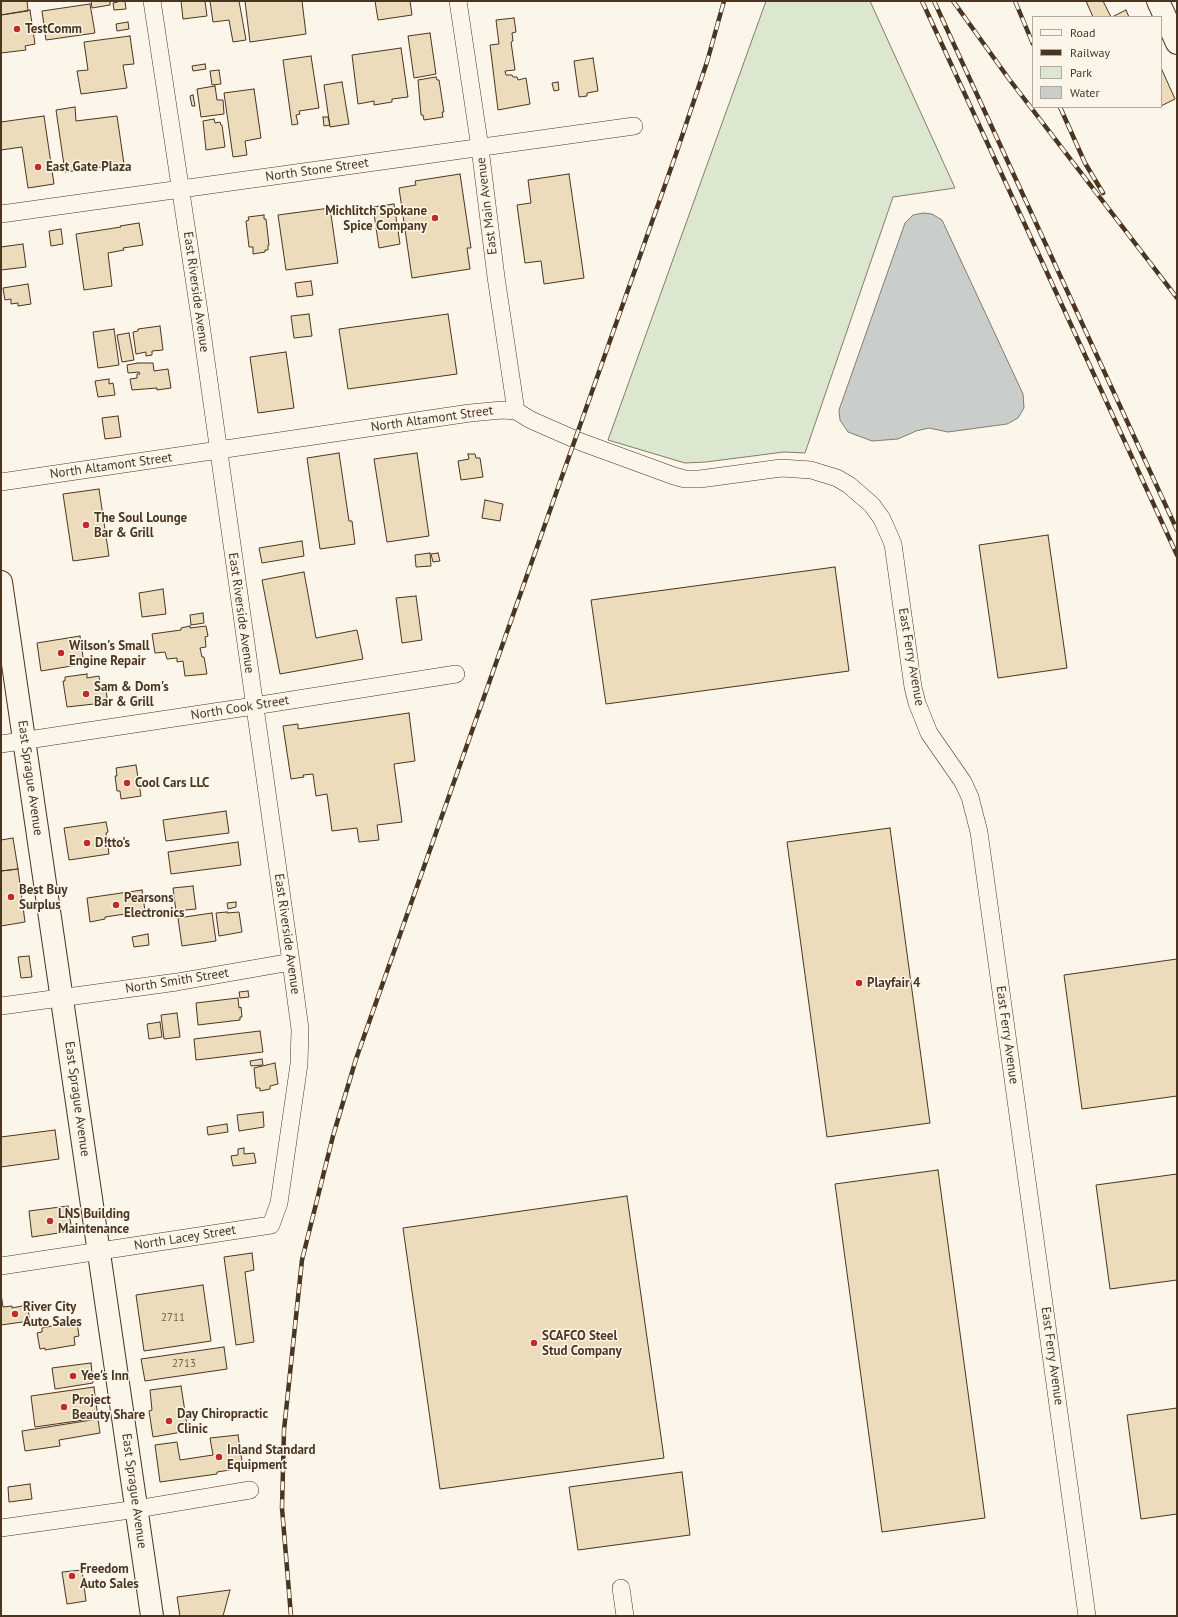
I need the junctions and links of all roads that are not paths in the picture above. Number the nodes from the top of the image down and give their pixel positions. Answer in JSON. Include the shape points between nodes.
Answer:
{"nodes":[{"id":1,"x":152,"y":1,"type":"edge"},
{"id":2,"x":458,"y":1,"type":"edge"},
{"id":3,"x":1158,"y":1,"type":"edge"},
{"id":4,"x":1177,"y":43,"type":"edge"},
{"id":5,"x":634,"y":126,"type":"dead end"},
{"id":6,"x":480,"y":148,"type":"junction"},
{"id":7,"x":181,"y":189,"type":"junction"},
{"id":8,"x":1,"y":214,"type":"edge"},
{"id":9,"x":516,"y":411,"type":"junction"},
{"id":10,"x":218,"y":450,"type":"junction"},
{"id":11,"x":1,"y":482,"type":"edge"},
{"id":12,"x":850,"y":485,"type":"joint"},
{"id":13,"x":1,"y":582,"type":"edge"},
{"id":14,"x":456,"y":674,"type":"dead end"},
{"id":15,"x":254,"y":706,"type":"junction"},
{"id":16,"x":25,"y":740,"type":"junction"},
{"id":17,"x":1,"y":744,"type":"edge"},
{"id":18,"x":291,"y":962,"type":"junction"},
{"id":19,"x":62,"y":997,"type":"junction"},
{"id":20,"x":1,"y":1006,"type":"edge"},
{"id":21,"x":271,"y":1225,"type":"joint"},
{"id":22,"x":98,"y":1251,"type":"junction"},
{"id":23,"x":1,"y":1266,"type":"edge"},
{"id":24,"x":250,"y":1490,"type":"dead end"},
{"id":25,"x":136,"y":1509,"type":"junction"},
{"id":26,"x":1,"y":1528,"type":"edge"},
{"id":27,"x":621,"y":1588,"type":"dead end"},
{"id":28,"x":152,"y":1616,"type":"edge"},
{"id":29,"x":625,"y":1616,"type":"edge"},
{"id":30,"x":1087,"y":1616,"type":"edge"}],
"edges":[{"from":1,"to":7,"type":"street","name":"East Riverside Avenue"},
{"from":2,"to":6,"type":"street","name":"East Main Avenue"},
{"from":3,"to":4,"type":"main road"},
{"from":5,"to":6,"type":"street","name":"North Stone Street"},
{"from":6,"to":7,"type":"street","name":"North Stone Street"},
{"from":6,"to":9,"type":"street","name":"East Main Avenue"},
{"from":7,"to":8,"type":"street","name":"North Stone Street"},
{"from":7,"to":10,"type":"street","name":"East Riverside Avenue"},
{"from":9,"to":10,"type":"street","name":"North Altamont Street","via":[[470,413]]},
{"from":9,"to":12,"type":"street","name":"North Altamont Street","via":[[581,442],[685,479],[795,468],[824,473]]},
{"from":10,"to":11,"type":"street","name":"North Altamont Street"},
{"from":10,"to":15,"type":"street","name":"East Riverside Avenue"},
{"from":12,"to":30,"type":"street","name":"East Ferry Avenue","via":[[872,505],[889,532],[895,556],[917,703],[929,733],[968,792],[978,827]]},
{"from":13,"to":16,"type":"main road","name":"East Sprague Avenue"},
{"from":14,"to":15,"type":"street","name":"North Cook Street"},
{"from":15,"to":16,"type":"street","name":"North Cook Street"},
{"from":15,"to":18,"type":"street","name":"East Riverside Avenue"},
{"from":16,"to":17,"type":"street","name":"North Cook Street"},
{"from":16,"to":19,"type":"main road","name":"East Sprague Avenue"},
{"from":18,"to":19,"type":"street","name":"North Smith Street","via":[[177,982]]},
{"from":18,"to":21,"type":"street","name":"East Riverside Avenue","via":[[300,1029],[299,1064],[279,1203]]},
{"from":19,"to":20,"type":"street","name":"North Smith Street"},
{"from":19,"to":22,"type":"main road","name":"East Sprague Avenue"},
{"from":21,"to":22,"type":"street","name":"North Lacey Street"},
{"from":22,"to":23,"type":"street","name":"North Lacey Street"},
{"from":22,"to":25,"type":"main road","name":"East Sprague Avenue"},
{"from":24,"to":25,"type":"street"},
{"from":25,"to":26,"type":"street"},
{"from":25,"to":28,"type":"main road","name":"East Sprague Avenue"},
{"from":27,"to":29,"type":"street"}]}
